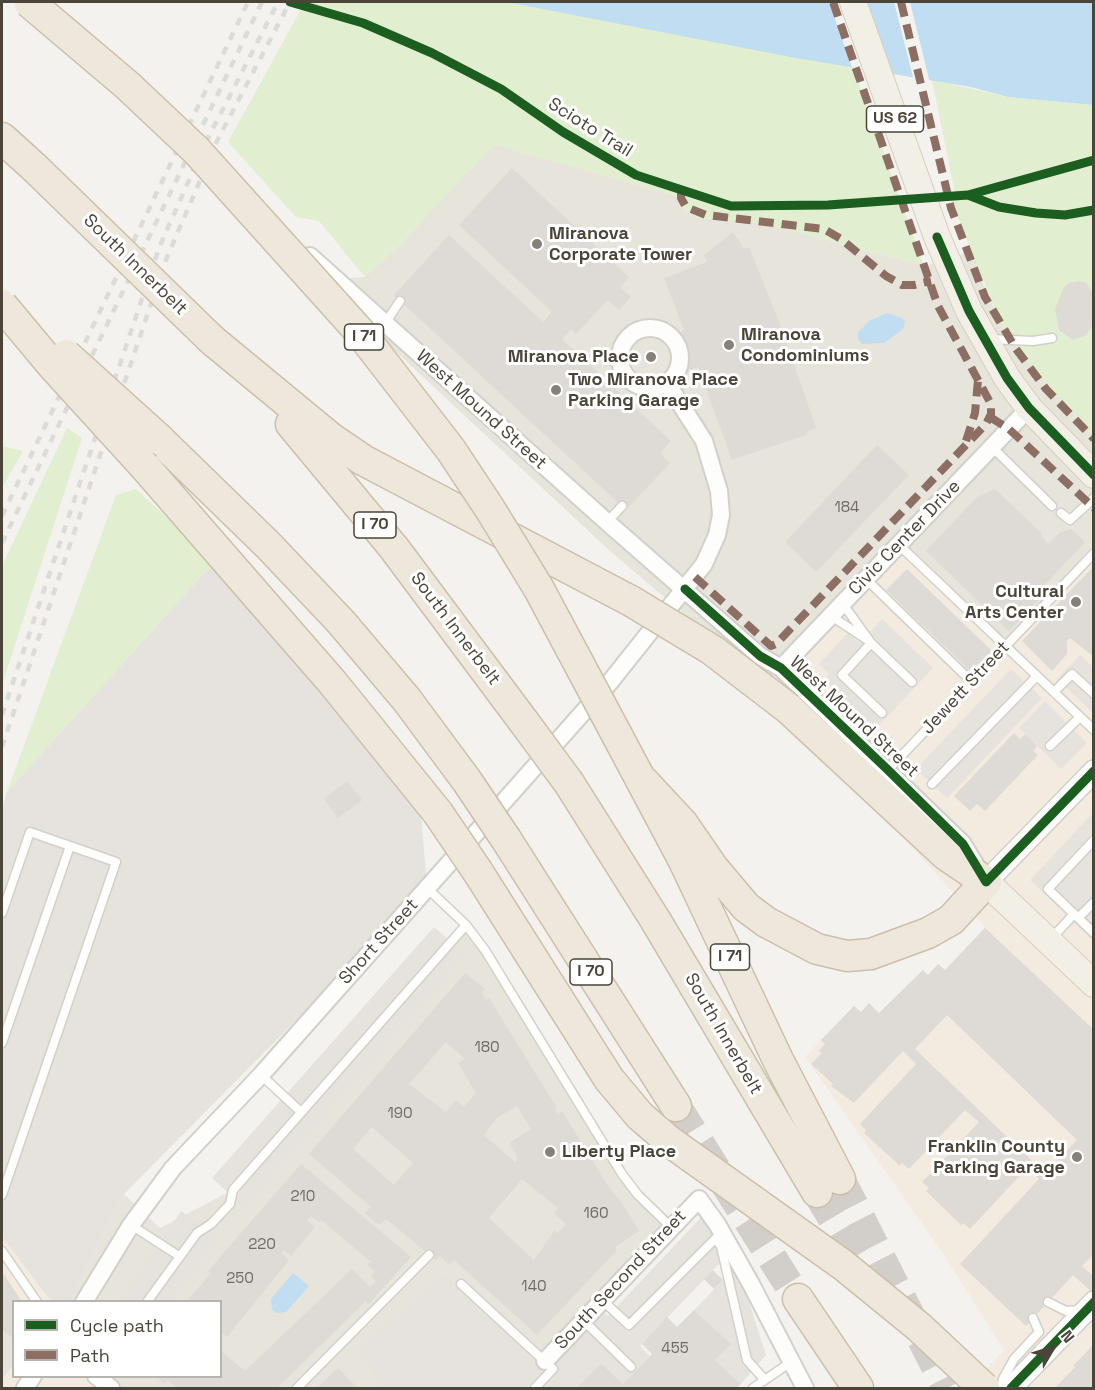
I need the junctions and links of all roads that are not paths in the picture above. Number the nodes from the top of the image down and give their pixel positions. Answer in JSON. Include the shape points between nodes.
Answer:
{"nodes":[{"id":1,"x":29,"y":2,"type":"edge"},
{"id":2,"x":853,"y":2,"type":"edge"},
{"id":3,"x":2,"y":138,"type":"edge"},
{"id":4,"x":310,"y":256,"type":"dead end"},
{"id":5,"x":2,"y":297,"type":"edge"},
{"id":6,"x":400,"y":301,"type":"dead end"},
{"id":7,"x":2,"y":305,"type":"edge"},
{"id":8,"x":384,"y":325,"type":"junction"},
{"id":9,"x":1052,"y":338,"type":"dead end"},
{"id":10,"x":984,"y":339,"type":"junction"},
{"id":11,"x":212,"y":340,"type":"junction"},
{"id":12,"x":667,"y":383,"type":"dead end"},
{"id":13,"x":1029,"y":408,"type":"junction"},
{"id":14,"x":992,"y":447,"type":"junction"},
{"id":15,"x":1094,"y":475,"type":"edge"},
{"id":16,"x":1094,"y":498,"type":"edge"},
{"id":17,"x":621,"y":506,"type":"dead end"},
{"id":18,"x":1052,"y":506,"type":"dead end"},
{"id":19,"x":1061,"y":513,"type":"dead end"},
{"id":20,"x":607,"y":522,"type":"junction"},
{"id":21,"x":899,"y":544,"type":"junction"},
{"id":22,"x":1094,"y":553,"type":"edge"},
{"id":23,"x":866,"y":579,"type":"junction"},
{"id":24,"x":685,"y":589,"type":"junction"},
{"id":25,"x":843,"y":604,"type":"junction"},
{"id":26,"x":831,"y":616,"type":"junction"},
{"id":27,"x":872,"y":642,"type":"junction"},
{"id":28,"x":1005,"y":646,"type":"junction"},
{"id":29,"x":781,"y":669,"type":"junction"},
{"id":30,"x":1037,"y":676,"type":"junction"},
{"id":31,"x":912,"y":682,"type":"dead end"},
{"id":32,"x":972,"y":682,"type":"junction"},
{"id":33,"x":1054,"y":693,"type":"junction"},
{"id":34,"x":1094,"y":694,"type":"edge"},
{"id":35,"x":882,"y":713,"type":"dead end"},
{"id":36,"x":1080,"y":717,"type":"junction"},
{"id":37,"x":1094,"y":730,"type":"edge"},
{"id":38,"x":1050,"y":747,"type":"dead end"},
{"id":39,"x":888,"y":770,"type":"junction"},
{"id":40,"x":1094,"y":771,"type":"edge"},
{"id":41,"x":644,"y":782,"type":"junction"},
{"id":42,"x":932,"y":784,"type":"dead end"},
{"id":43,"x":1094,"y":840,"type":"edge"},
{"id":44,"x":69,"y":846,"type":"junction"},
{"id":45,"x":986,"y":882,"type":"junction"},
{"id":46,"x":427,"y":888,"type":"junction"},
{"id":47,"x":1094,"y":902,"type":"edge"},
{"id":48,"x":2,"y":913,"type":"edge"},
{"id":49,"x":1076,"y":916,"type":"junction"},
{"id":50,"x":466,"y":925,"type":"junction"},
{"id":51,"x":1094,"y":933,"type":"edge"},
{"id":52,"x":1049,"y":942,"type":"junction"},
{"id":53,"x":1094,"y":984,"type":"edge"},
{"id":54,"x":2,"y":1043,"type":"edge"},
{"id":55,"x":261,"y":1075,"type":"junction"},
{"id":56,"x":676,"y":1106,"type":"tunnel mouth"},
{"id":57,"x":301,"y":1112,"type":"junction"},
{"id":58,"x":5,"y":1172,"type":"edge"},
{"id":59,"x":829,"y":1186,"type":"joint"},
{"id":60,"x":2,"y":1195,"type":"edge"},
{"id":61,"x":131,"y":1225,"type":"junction"},
{"id":62,"x":670,"y":1226,"type":"junction"},
{"id":63,"x":2,"y":1251,"type":"edge"},
{"id":64,"x":429,"y":1255,"type":"dead end"},
{"id":65,"x":179,"y":1257,"type":"junction"},
{"id":66,"x":461,"y":1284,"type":"dead end"},
{"id":67,"x":602,"y":1299,"type":"junction"},
{"id":68,"x":798,"y":1299,"type":"tunnel mouth"},
{"id":69,"x":36,"y":1300,"type":"edge"},
{"id":70,"x":85,"y":1300,"type":"edge"},
{"id":71,"x":148,"y":1300,"type":"edge"},
{"id":72,"x":1048,"y":1302,"type":"dead end"},
{"id":73,"x":1090,"y":1306,"type":"edge"},
{"id":74,"x":1033,"y":1318,"type":"dead end"},
{"id":75,"x":583,"y":1320,"type":"junction"},
{"id":76,"x":545,"y":1361,"type":"junction"},
{"id":77,"x":791,"y":1362,"type":"junction"},
{"id":78,"x":631,"y":1367,"type":"dead end"},
{"id":79,"x":97,"y":1378,"type":"edge"},
{"id":80,"x":764,"y":1379,"type":"junction"},
{"id":81,"x":111,"y":1389,"type":"edge"},
{"id":82,"x":297,"y":1389,"type":"edge"},
{"id":83,"x":535,"y":1389,"type":"edge"},
{"id":84,"x":753,"y":1389,"type":"edge"},
{"id":85,"x":805,"y":1389,"type":"edge"},
{"id":86,"x":858,"y":1389,"type":"edge"},
{"id":87,"x":984,"y":1389,"type":"edge"},
{"id":88,"x":1001,"y":1389,"type":"edge"},
{"id":89,"x":1011,"y":1389,"type":"edge"}],
"edges":[{"from":1,"to":41,"type":"highway","number":"I 71","bridge":true,"via":[[196,150],[359,331],[451,450],[490,509],[539,589]]},
{"from":2,"to":10,"type":"main road","number":"US 62","via":[[937,237]]},
{"from":3,"to":11,"type":"highway","name":"South Innerbelt","number":"I 70","bridge":true},
{"from":4,"to":8,"type":"street","name":"West Mound Street"},
{"from":5,"to":56,"type":"highway","number":"I 70","bridge":true,"via":[[159,439],[268,545],[407,700],[506,839]]},
{"from":6,"to":8,"type":"lane"},
{"from":7,"to":87,"type":"highway","bridge":true,"via":[[333,683],[438,813],[609,1079],[640,1116],[843,1265],[919,1327]]},
{"from":8,"to":20,"type":"street","name":"West Mound Street"},
{"from":9,"to":10,"type":"lane"},
{"from":10,"to":13,"type":"main road","number":"US 62"},
{"from":11,"to":45,"type":"highway","bridge":true,"via":[[363,460],[631,601],[712,650],[789,709],[946,855]]},
{"from":11,"to":59,"type":"highway","name":"South Innerbelt","number":"I 70","bridge":true,"via":[[339,479],[448,617],[569,783]]},
{"from":12,"to":24,"type":"street","via":[[704,441],[720,491],[717,535],[704,564]]},
{"from":13,"to":14,"type":"street","name":"Civic Center Drive"},
{"from":13,"to":15,"type":"main road","number":"US 62"},
{"from":14,"to":18,"type":"lane"},
{"from":14,"to":21,"type":"street","name":"Civic Center Drive"},
{"from":16,"to":19,"type":"lane","via":[[1070,519]]},
{"from":17,"to":20,"type":"lane"},
{"from":20,"to":24,"type":"street","name":"West Mound Street"},
{"from":21,"to":23,"type":"street","name":"Civic Center Drive"},
{"from":21,"to":28,"type":"lane"},
{"from":22,"to":28,"type":"lane","name":"Jewett Street"},
{"from":23,"to":25,"type":"street","name":"Civic Center Drive"},
{"from":23,"to":32,"type":"lane"},
{"from":24,"to":29,"type":"street","name":"West Mound Street","via":[[760,656]]},
{"from":24,"to":46,"type":"street","name":"Short Street","via":[[610,682]]},
{"from":25,"to":26,"type":"street","name":"Civic Center Drive"},
{"from":25,"to":27,"type":"lane"},
{"from":26,"to":27,"type":"lane"},
{"from":26,"to":29,"type":"street","name":"Civic Center Drive"},
{"from":27,"to":31,"type":"lane"},
{"from":27,"to":35,"type":"lane","via":[[842,675]]},
{"from":28,"to":30,"type":"lane"},
{"from":28,"to":32,"type":"lane","name":"Jewett Street"},
{"from":29,"to":39,"type":"street","name":"West Mound Street"},
{"from":30,"to":33,"type":"lane"},
{"from":30,"to":42,"type":"lane"},
{"from":32,"to":39,"type":"lane","name":"Jewett Street"},
{"from":33,"to":34,"type":"lane","via":[[1072,674]]},
{"from":33,"to":36,"type":"lane"},
{"from":36,"to":37,"type":"lane"},
{"from":36,"to":38,"type":"lane"},
{"from":39,"to":45,"type":"street","name":"West Mound Street","via":[[963,844]]},
{"from":40,"to":45,"type":"street"},
{"from":41,"to":45,"type":"highway","via":[[683,824],[746,907],[817,949],[847,956],[871,954],[912,940],[951,920]]},
{"from":41,"to":59,"type":"highway","number":"I 71","via":[[778,1060]]},
{"from":43,"to":49,"type":"lane","via":[[1048,888]]},
{"from":44,"to":48,"type":"lane","via":[[30,832]]},
{"from":44,"to":54,"type":"lane"},
{"from":44,"to":58,"type":"lane","via":[[116,862]]},
{"from":45,"to":52,"type":"main road","name":"West Mound Street"},
{"from":46,"to":50,"type":"lane"},
{"from":46,"to":55,"type":"street","name":"Short Street"},
{"from":47,"to":49,"type":"lane"},
{"from":49,"to":51,"type":"lane"},
{"from":49,"to":52,"type":"lane"},
{"from":50,"to":57,"type":"lane"},
{"from":50,"to":62,"type":"lane","via":[[618,1168],[638,1195]]},
{"from":52,"to":53,"type":"main road","name":"West Mound Street"},
{"from":55,"to":57,"type":"lane"},
{"from":55,"to":61,"type":"street","name":"Short Street","via":[[173,1168]]},
{"from":57,"to":65,"type":"lane","via":[[234,1190],[230,1204],[197,1233]]},
{"from":58,"to":60,"type":"lane"},
{"from":61,"to":65,"type":"lane"},
{"from":61,"to":70,"type":"street","name":"Short Street"},
{"from":62,"to":67,"type":"street","name":"South Second Street"},
{"from":62,"to":77,"type":"street","name":"South Second Street","via":[[699,1198],[751,1284]]},
{"from":63,"to":69,"type":"lane"},
{"from":64,"to":82,"type":"lane"},
{"from":65,"to":71,"type":"lane"},
{"from":66,"to":76,"type":"lane"},
{"from":67,"to":75,"type":"street","name":"South Second Street"},
{"from":67,"to":80,"type":"lane","via":[[629,1325],[715,1239],[722,1246],[747,1360]]},
{"from":68,"to":86,"type":"highway"},
{"from":72,"to":73,"type":"lane","via":[[1066,1311]]},
{"from":73,"to":89,"type":"street"},
{"from":74,"to":88,"type":"lane","via":[[1039,1332],[1014,1359]]},
{"from":75,"to":76,"type":"street","name":"South Second Street"},
{"from":75,"to":78,"type":"lane"},
{"from":76,"to":83,"type":"lane","via":[[553,1369]]},
{"from":77,"to":80,"type":"lane"},
{"from":77,"to":85,"type":"street"},
{"from":79,"to":81,"type":"street"},
{"from":80,"to":84,"type":"lane"}]}
